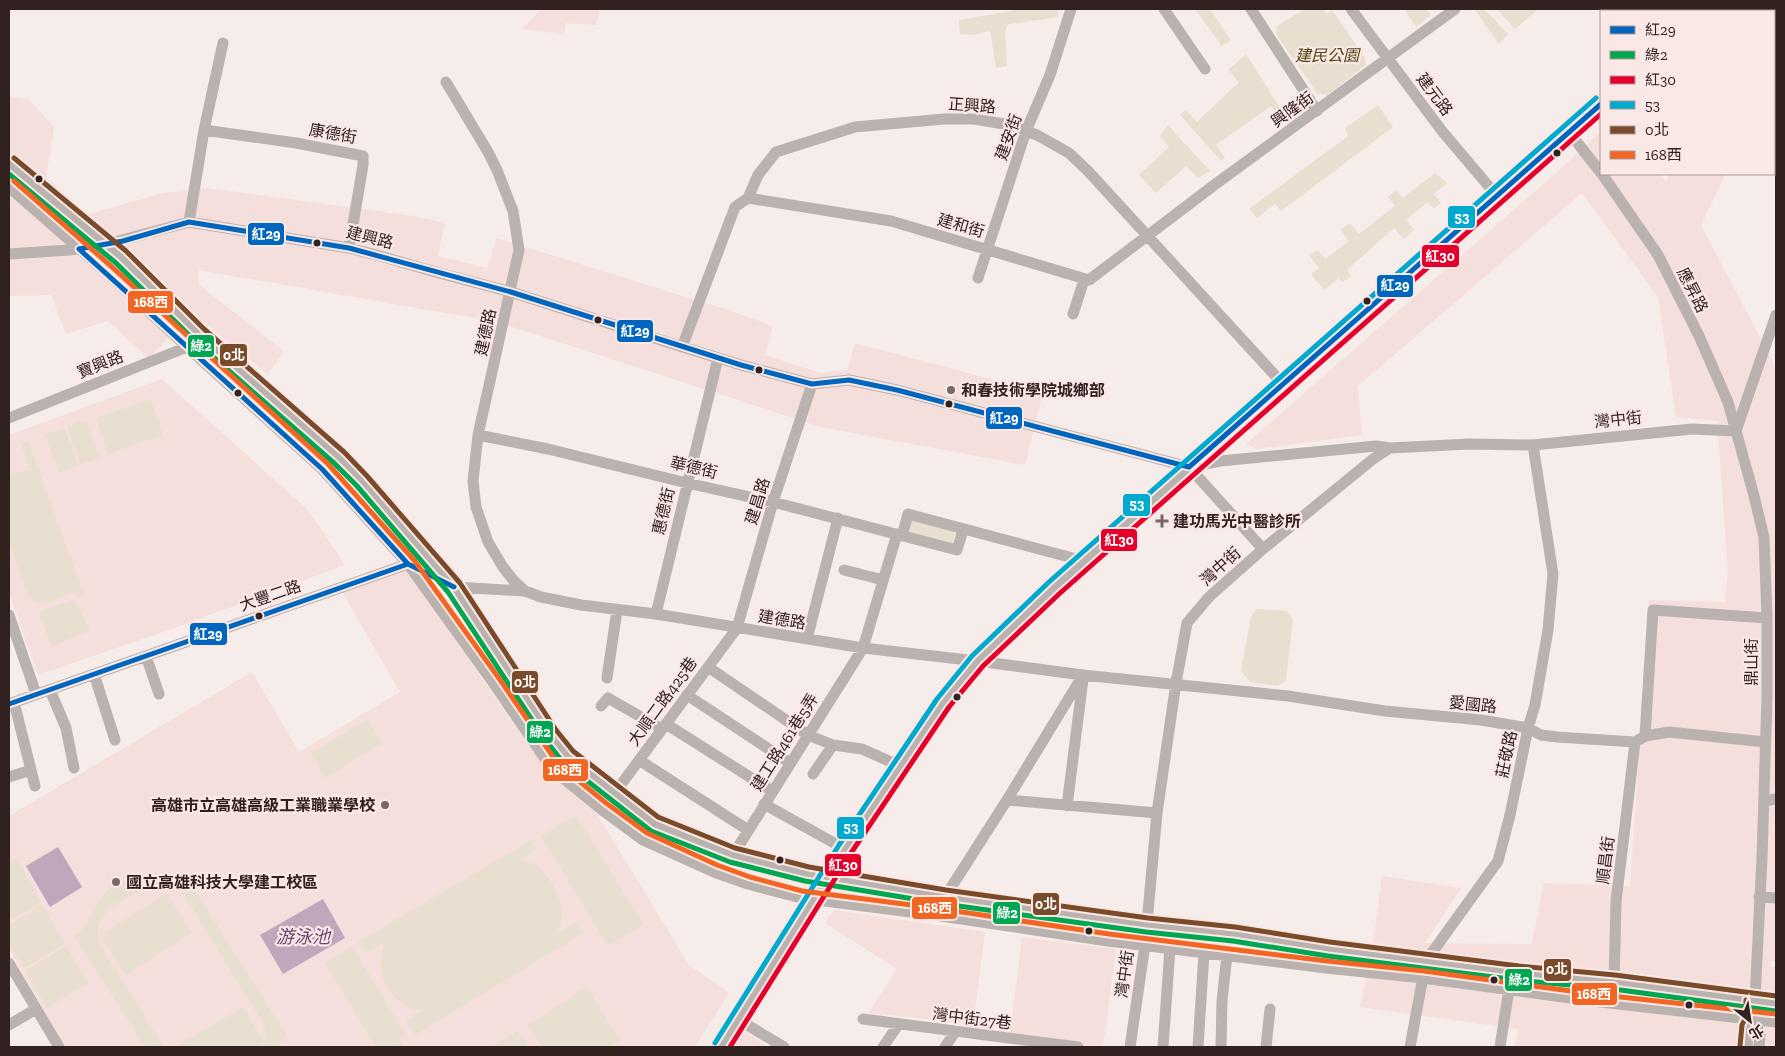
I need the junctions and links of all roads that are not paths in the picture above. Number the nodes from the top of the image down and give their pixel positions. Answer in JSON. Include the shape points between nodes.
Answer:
{"nodes":[{"id":1,"x":1071,"y":9,"type":"edge"},
{"id":2,"x":1164,"y":9,"type":"edge"},
{"id":3,"x":1252,"y":9,"type":"edge"},
{"id":4,"x":1351,"y":9,"type":"edge"},
{"id":5,"x":1455,"y":9,"type":"edge"},
{"id":6,"x":223,"y":43,"type":"dead end"},
{"id":7,"x":1388,"y":58,"type":"junction"},
{"id":8,"x":1205,"y":69,"type":"dead end"},
{"id":9,"x":446,"y":82,"type":"dead end"},
{"id":10,"x":1600,"y":105,"type":"edge"},
{"id":11,"x":1317,"y":111,"type":"junction"},
{"id":12,"x":204,"y":130,"type":"junction"},
{"id":13,"x":1026,"y":131,"type":"junction"},
{"id":14,"x":1569,"y":132,"type":"junction"},
{"id":15,"x":9,"y":164,"type":"edge"},
{"id":16,"x":1600,"y":171,"type":"edge"},
{"id":17,"x":1603,"y":175,"type":"edge"},
{"id":18,"x":9,"y":187,"type":"edge"},
{"id":19,"x":1497,"y":196,"type":"junction"},
{"id":20,"x":748,"y":198,"type":"junction"},
{"id":21,"x":189,"y":222,"type":"junction"},
{"id":22,"x":1148,"y":234,"type":"junction"},
{"id":23,"x":106,"y":244,"type":"junction"},
{"id":24,"x":79,"y":248,"type":"junction"},
{"id":25,"x":349,"y":248,"type":"junction"},
{"id":26,"x":988,"y":250,"type":"junction"},
{"id":27,"x":9,"y":254,"type":"edge"},
{"id":28,"x":978,"y":278,"type":"dead end"},
{"id":29,"x":1084,"y":280,"type":"junction"},
{"id":30,"x":511,"y":292,"type":"junction"},
{"id":31,"x":1073,"y":314,"type":"dead end"},
{"id":32,"x":1776,"y":315,"type":"edge"},
{"id":33,"x":198,"y":334,"type":"junction"},
{"id":34,"x":682,"y":347,"type":"junction"},
{"id":35,"x":187,"y":348,"type":"junction"},
{"id":36,"x":718,"y":358,"type":"junction"},
{"id":37,"x":812,"y":384,"type":"junction"},
{"id":38,"x":1283,"y":384,"type":"junction"},
{"id":39,"x":9,"y":418,"type":"edge"},
{"id":40,"x":1736,"y":431,"type":"junction"},
{"id":41,"x":478,"y":435,"type":"junction"},
{"id":42,"x":1533,"y":445,"type":"junction"},
{"id":43,"x":1390,"y":448,"type":"junction"},
{"id":44,"x":1189,"y":467,"type":"junction"},
{"id":45,"x":687,"y":483,"type":"junction"},
{"id":46,"x":773,"y":502,"type":"junction"},
{"id":47,"x":838,"y":518,"type":"junction"},
{"id":48,"x":963,"y":530,"type":"junction"},
{"id":49,"x":900,"y":535,"type":"junction"},
{"id":50,"x":1776,"y":536,"type":"edge"},
{"id":51,"x":1764,"y":537,"type":"junction"},
{"id":52,"x":1262,"y":549,"type":"junction"},
{"id":53,"x":1084,"y":561,"type":"junction"},
{"id":54,"x":408,"y":564,"type":"junction"},
{"id":55,"x":844,"y":570,"type":"dead end"},
{"id":56,"x":883,"y":580,"type":"junction"},
{"id":57,"x":454,"y":587,"type":"junction"},
{"id":58,"x":525,"y":591,"type":"junction"},
{"id":59,"x":617,"y":610,"type":"junction"},
{"id":60,"x":656,"y":614,"type":"junction"},
{"id":61,"x":9,"y":615,"type":"edge"},
{"id":62,"x":1767,"y":618,"type":"junction"},
{"id":63,"x":737,"y":628,"type":"junction"},
{"id":64,"x":12,"y":635,"type":"edge"},
{"id":65,"x":807,"y":640,"type":"junction"},
{"id":66,"x":863,"y":648,"type":"junction"},
{"id":67,"x":146,"y":656,"type":"junction"},
{"id":68,"x":978,"y":661,"type":"junction"},
{"id":69,"x":708,"y":667,"type":"junction"},
{"id":70,"x":94,"y":674,"type":"junction"},
{"id":71,"x":1083,"y":675,"type":"junction"},
{"id":72,"x":607,"y":678,"type":"dead end"},
{"id":73,"x":1176,"y":683,"type":"junction"},
{"id":74,"x":50,"y":690,"type":"junction"},
{"id":75,"x":36,"y":694,"type":"junction"},
{"id":76,"x":159,"y":694,"type":"dead end"},
{"id":77,"x":687,"y":695,"type":"junction"},
{"id":78,"x":1772,"y":696,"type":"edge"},
{"id":79,"x":11,"y":703,"type":"edge"},
{"id":80,"x":602,"y":706,"type":"dead end"},
{"id":81,"x":664,"y":727,"type":"junction"},
{"id":82,"x":1528,"y":728,"type":"junction"},
{"id":83,"x":808,"y":735,"type":"junction"},
{"id":84,"x":1645,"y":736,"type":"junction"},
{"id":85,"x":115,"y":740,"type":"dead end"},
{"id":86,"x":1635,"y":742,"type":"junction"},
{"id":87,"x":1765,"y":742,"type":"junction"},
{"id":88,"x":833,"y":745,"type":"junction"},
{"id":89,"x":640,"y":760,"type":"junction"},
{"id":90,"x":790,"y":763,"type":"junction"},
{"id":91,"x":900,"y":766,"type":"junction"},
{"id":92,"x":74,"y":768,"type":"dead end"},
{"id":93,"x":31,"y":770,"type":"junction"},
{"id":94,"x":813,"y":774,"type":"dead end"},
{"id":95,"x":9,"y":777,"type":"edge"},
{"id":96,"x":36,"y":786,"type":"dead end"},
{"id":97,"x":772,"y":791,"type":"junction"},
{"id":98,"x":614,"y":794,"type":"junction"},
{"id":99,"x":1776,"y":799,"type":"edge"},
{"id":100,"x":1007,"y":800,"type":"junction"},
{"id":101,"x":1764,"y":801,"type":"junction"},
{"id":102,"x":764,"y":804,"type":"junction"},
{"id":103,"x":1067,"y":806,"type":"junction"},
{"id":104,"x":1157,"y":813,"type":"junction"},
{"id":105,"x":748,"y":830,"type":"junction"},
{"id":106,"x":845,"y":849,"type":"junction"},
{"id":107,"x":733,"y":855,"type":"junction"},
{"id":108,"x":827,"y":878,"type":"junction"},
{"id":109,"x":945,"y":897,"type":"junction"},
{"id":110,"x":1759,"y":897,"type":"junction"},
{"id":111,"x":1776,"y":898,"type":"edge"},
{"id":112,"x":813,"y":899,"type":"junction"},
{"id":113,"x":1146,"y":925,"type":"junction"},
{"id":114,"x":1145,"y":945,"type":"junction"},
{"id":115,"x":1170,"y":948,"type":"junction"},
{"id":116,"x":1204,"y":953,"type":"junction"},
{"id":117,"x":1227,"y":955,"type":"junction"},
{"id":118,"x":1426,"y":961,"type":"junction"},
{"id":119,"x":9,"y":963,"type":"edge"},
{"id":120,"x":1423,"y":978,"type":"junction"},
{"id":121,"x":1614,"y":982,"type":"junction"},
{"id":122,"x":1509,"y":989,"type":"junction"},
{"id":123,"x":1754,"y":1000,"type":"junction"},
{"id":124,"x":1776,"y":1004,"type":"edge"},
{"id":125,"x":36,"y":1009,"type":"junction"},
{"id":126,"x":1270,"y":1009,"type":"dead end"},
{"id":127,"x":863,"y":1019,"type":"dead end"},
{"id":128,"x":739,"y":1020,"type":"junction"},
{"id":129,"x":1754,"y":1020,"type":"junction"},
{"id":130,"x":1776,"y":1022,"type":"edge"},
{"id":131,"x":9,"y":1025,"type":"edge"},
{"id":132,"x":898,"y":1025,"type":"junction"},
{"id":133,"x":955,"y":1032,"type":"junction"},
{"id":134,"x":999,"y":1042,"type":"edge"},
{"id":135,"x":1045,"y":1045,"type":"edge"},
{"id":136,"x":59,"y":1047,"type":"edge"},
{"id":137,"x":722,"y":1047,"type":"edge"},
{"id":138,"x":784,"y":1047,"type":"edge"},
{"id":139,"x":883,"y":1047,"type":"edge"},
{"id":140,"x":945,"y":1047,"type":"edge"},
{"id":141,"x":1078,"y":1047,"type":"edge"},
{"id":142,"x":1130,"y":1047,"type":"edge"},
{"id":143,"x":1162,"y":1047,"type":"edge"},
{"id":144,"x":1198,"y":1047,"type":"edge"},
{"id":145,"x":1221,"y":1047,"type":"edge"},
{"id":146,"x":1266,"y":1047,"type":"edge"},
{"id":147,"x":1410,"y":1047,"type":"edge"},
{"id":148,"x":1500,"y":1047,"type":"edge"},
{"id":149,"x":1747,"y":1047,"type":"edge"},
{"id":150,"x":1759,"y":1047,"type":"edge"}],
"edges":[{"from":1,"to":13,"type":"street","name":"建安街","via":[[1050,75]]},
{"from":2,"to":8,"type":"street"},
{"from":3,"to":11,"type":"street"},
{"from":4,"to":7,"type":"street","name":"建元路"},
{"from":5,"to":7,"type":"street","name":"興隆街"},
{"from":6,"to":12,"type":"street"},
{"from":7,"to":11,"type":"street","name":"興隆街"},
{"from":7,"to":19,"type":"street","name":"建元路","via":[[1442,131]]},
{"from":9,"to":30,"type":"street","name":"建德路","via":[[488,152],[513,211],[519,250]]},
{"from":10,"to":14,"type":"street"},
{"from":11,"to":22,"type":"street","name":"興隆街"},
{"from":12,"to":21,"type":"street"},
{"from":12,"to":25,"type":"street","name":"康德街","via":[[363,156]]},
{"from":13,"to":20,"type":"street","name":"正興路","via":[[974,119],[855,126],[776,152],[758,175]]},
{"from":13,"to":22,"type":"street","name":"正興路","via":[[1069,153]]},
{"from":13,"to":26,"type":"street","name":"建安街"},
{"from":14,"to":16,"type":"street","name":"應昇路"},
{"from":14,"to":19,"type":"street"},
{"from":15,"to":23,"type":"street"},
{"from":17,"to":40,"type":"street","name":"應昇路","via":[[1658,255],[1728,402]]},
{"from":18,"to":24,"type":"street"},
{"from":19,"to":38,"type":"street"},
{"from":20,"to":26,"type":"street","name":"建和街","via":[[891,221]]},
{"from":20,"to":34,"type":"street","name":"正興路","via":[[735,208]]},
{"from":21,"to":23,"type":"street","name":"建興路"},
{"from":21,"to":25,"type":"street","name":"建興路"},
{"from":22,"to":29,"type":"street","via":[[1089,280]]},
{"from":22,"to":38,"type":"street","name":"正興路"},
{"from":23,"to":24,"type":"street","name":"建興路"},
{"from":23,"to":33,"type":"street"},
{"from":24,"to":27,"type":"street","name":"建興路"},
{"from":24,"to":35,"type":"street"},
{"from":25,"to":30,"type":"street","name":"建興路"},
{"from":26,"to":28,"type":"street","name":"建安街"},
{"from":26,"to":29,"type":"street","name":"建和街"},
{"from":29,"to":31,"type":"street"},
{"from":30,"to":34,"type":"street","name":"建興路"},
{"from":30,"to":41,"type":"street","name":"建德路"},
{"from":32,"to":40,"type":"street"},
{"from":33,"to":35,"type":"street"},
{"from":33,"to":57,"type":"street","via":[[339,458]]},
{"from":34,"to":36,"type":"street","name":"建興路"},
{"from":35,"to":39,"type":"street","name":"寶興路"},
{"from":35,"to":54,"type":"street","via":[[322,469]]},
{"from":36,"to":37,"type":"street","name":"建興路"},
{"from":36,"to":45,"type":"street","name":"惠德街"},
{"from":37,"to":44,"type":"street","name":"建興路","via":[[849,380],[897,390]]},
{"from":37,"to":46,"type":"street","name":"建昌路"},
{"from":38,"to":44,"type":"street"},
{"from":40,"to":42,"type":"street","name":"灣中街","via":[[1692,429]]},
{"from":40,"to":51,"type":"street","name":"鼎山街"},
{"from":41,"to":45,"type":"street","name":"華德街"},
{"from":41,"to":58,"type":"street","name":"建德路","via":[[473,481],[476,507],[488,542],[514,581]]},
{"from":42,"to":43,"type":"street","name":"灣中街"},
{"from":42,"to":82,"type":"street","name":"莊敬路","via":[[1553,574],[1548,630]]},
{"from":43,"to":44,"type":"street","via":[[1376,446],[1220,461]]},
{"from":43,"to":52,"type":"street","name":"灣中街"},
{"from":44,"to":52,"type":"street"},
{"from":44,"to":53,"type":"street"},
{"from":45,"to":46,"type":"street","name":"華德街"},
{"from":45,"to":60,"type":"street","name":"惠德街"},
{"from":46,"to":47,"type":"street","name":"華德街"},
{"from":46,"to":63,"type":"street","name":"建昌路"},
{"from":47,"to":49,"type":"street","name":"華德街"},
{"from":47,"to":65,"type":"street"},
{"from":48,"to":49,"type":"street","via":[[908,514]]},
{"from":48,"to":49,"type":"street","name":"華德街","via":[[957,550]]},
{"from":48,"to":53,"type":"street"},
{"from":49,"to":56,"type":"street","name":"建工路461巷5弄"},
{"from":50,"to":51,"type":"street"},
{"from":51,"to":62,"type":"street","name":"鼎山街"},
{"from":52,"to":73,"type":"street","name":"灣中街","via":[[1209,597],[1187,623]]},
{"from":53,"to":68,"type":"street"},
{"from":54,"to":57,"type":"street"},
{"from":54,"to":67,"type":"street","name":"大豐二路"},
{"from":54,"to":112,"type":"street","via":[[552,769],[643,840],[748,884]]},
{"from":55,"to":56,"type":"street"},
{"from":56,"to":66,"type":"street","name":"建工路461巷5弄"},
{"from":57,"to":58,"type":"street","name":"建德路"},
{"from":57,"to":98,"type":"street","via":[[550,734],[568,756]]},
{"from":58,"to":59,"type":"street","name":"建德路","via":[[541,597]]},
{"from":59,"to":60,"type":"street","name":"建德路"},
{"from":59,"to":72,"type":"street"},
{"from":60,"to":63,"type":"street","name":"建德路"},
{"from":61,"to":64,"type":"street"},
{"from":62,"to":78,"type":"street","name":"鼎山街"},
{"from":62,"to":84,"type":"street","via":[[1653,610]]},
{"from":63,"to":65,"type":"street","name":"建德路"},
{"from":63,"to":69,"type":"street","name":"大順二路425巷"},
{"from":64,"to":75,"type":"street"},
{"from":65,"to":66,"type":"street","name":"建德路"},
{"from":66,"to":68,"type":"street","name":"建德路"},
{"from":66,"to":83,"type":"street","name":"建工路461巷5弄"},
{"from":67,"to":70,"type":"street","name":"大豐二路"},
{"from":67,"to":76,"type":"street"},
{"from":68,"to":71,"type":"street","name":"建德路"},
{"from":68,"to":91,"type":"street","via":[[943,702]]},
{"from":69,"to":77,"type":"street","name":"大順二路425巷"},
{"from":69,"to":83,"type":"street"},
{"from":70,"to":74,"type":"street","name":"大豐二路"},
{"from":70,"to":85,"type":"street"},
{"from":71,"to":73,"type":"street","name":"愛國路"},
{"from":71,"to":100,"type":"street"},
{"from":71,"to":103,"type":"street"},
{"from":73,"to":82,"type":"street","name":"愛國路"},
{"from":73,"to":104,"type":"street","name":"灣中街"},
{"from":74,"to":75,"type":"street","name":"大豐二路"},
{"from":74,"to":92,"type":"street","via":[[66,728]]},
{"from":75,"to":79,"type":"street","name":"大豐二路"},
{"from":77,"to":81,"type":"street","name":"大順二路425巷"},
{"from":77,"to":90,"type":"street"},
{"from":78,"to":87,"type":"street","name":"鼎山街"},
{"from":79,"to":93,"type":"street"},
{"from":80,"to":81,"type":"street","via":[[608,698]]},
{"from":81,"to":89,"type":"street","name":"大順二路425巷"},
{"from":81,"to":97,"type":"street"},
{"from":82,"to":86,"type":"street","name":"愛國路","via":[[1541,735]]},
{"from":82,"to":118,"type":"street","name":"莊敬路","via":[[1498,861]]},
{"from":83,"to":88,"type":"street"},
{"from":83,"to":90,"type":"street","name":"建工路461巷5弄"},
{"from":84,"to":86,"type":"street"},
{"from":84,"to":87,"type":"street","via":[[1668,732]]},
{"from":86,"to":121,"type":"street","name":"順昌街","via":[[1616,902]]},
{"from":87,"to":101,"type":"street","name":"鼎山街"},
{"from":88,"to":91,"type":"street","via":[[862,749]]},
{"from":88,"to":94,"type":"street"},
{"from":89,"to":98,"type":"street","name":"大順二路425巷"},
{"from":89,"to":105,"type":"street"},
{"from":90,"to":97,"type":"street","name":"建工路461巷5弄"},
{"from":91,"to":106,"type":"street"},
{"from":93,"to":95,"type":"street"},
{"from":93,"to":96,"type":"street"},
{"from":97,"to":102,"type":"street","name":"建工路461巷5弄"},
{"from":98,"to":107,"type":"street","via":[[654,824]]},
{"from":99,"to":101,"type":"street"},
{"from":100,"to":103,"type":"street"},
{"from":100,"to":109,"type":"street"},
{"from":101,"to":110,"type":"street","name":"鼎山街"},
{"from":102,"to":105,"type":"street","name":"建工路461巷5弄"},
{"from":102,"to":106,"type":"street"},
{"from":103,"to":104,"type":"street"},
{"from":104,"to":113,"type":"street","name":"灣中街"},
{"from":105,"to":107,"type":"street","name":"建工路461巷5弄"},
{"from":106,"to":108,"type":"street"},
{"from":107,"to":108,"type":"street"},
{"from":108,"to":109,"type":"street"},
{"from":108,"to":112,"type":"street"},
{"from":109,"to":113,"type":"street"},
{"from":110,"to":111,"type":"street"},
{"from":110,"to":123,"type":"street","name":"鼎山街"},
{"from":112,"to":114,"type":"street"},
{"from":112,"to":128,"type":"street"},
{"from":113,"to":114,"type":"street","name":"灣中街"},
{"from":113,"to":118,"type":"street"},
{"from":114,"to":115,"type":"street"},
{"from":114,"to":142,"type":"street","name":"灣中街"},
{"from":115,"to":116,"type":"street"},
{"from":115,"to":143,"type":"street"},
{"from":116,"to":117,"type":"street"},
{"from":116,"to":144,"type":"street"},
{"from":117,"to":120,"type":"street"},
{"from":117,"to":145,"type":"street"},
{"from":118,"to":120,"type":"street","name":"莊敬路"},
{"from":118,"to":121,"type":"street"},
{"from":119,"to":125,"type":"street"},
{"from":120,"to":122,"type":"street"},
{"from":120,"to":147,"type":"street","name":"莊敬路"},
{"from":121,"to":123,"type":"street"},
{"from":122,"to":129,"type":"street"},
{"from":122,"to":148,"type":"street"},
{"from":123,"to":124,"type":"street"},
{"from":123,"to":129,"type":"street","name":"鼎山街"},
{"from":125,"to":131,"type":"street"},
{"from":125,"to":136,"type":"street"},
{"from":126,"to":146,"type":"street"},
{"from":127,"to":132,"type":"street","name":"灣中街27巷"},
{"from":128,"to":137,"type":"street"},
{"from":128,"to":138,"type":"street"},
{"from":129,"to":130,"type":"street"},
{"from":129,"to":149,"type":"street","name":"鼎山街","via":[[1749,1026]]},
{"from":129,"to":150,"type":"street","name":"鼎山街","via":[[1760,1035]]},
{"from":132,"to":133,"type":"street","name":"灣中街27巷"},
{"from":132,"to":139,"type":"street"},
{"from":133,"to":134,"type":"street","name":"灣中街27巷"},
{"from":133,"to":140,"type":"street"},
{"from":134,"to":135,"type":"street","name":"灣中街27巷"},
{"from":135,"to":141,"type":"street","name":"灣中街27巷"}]}
